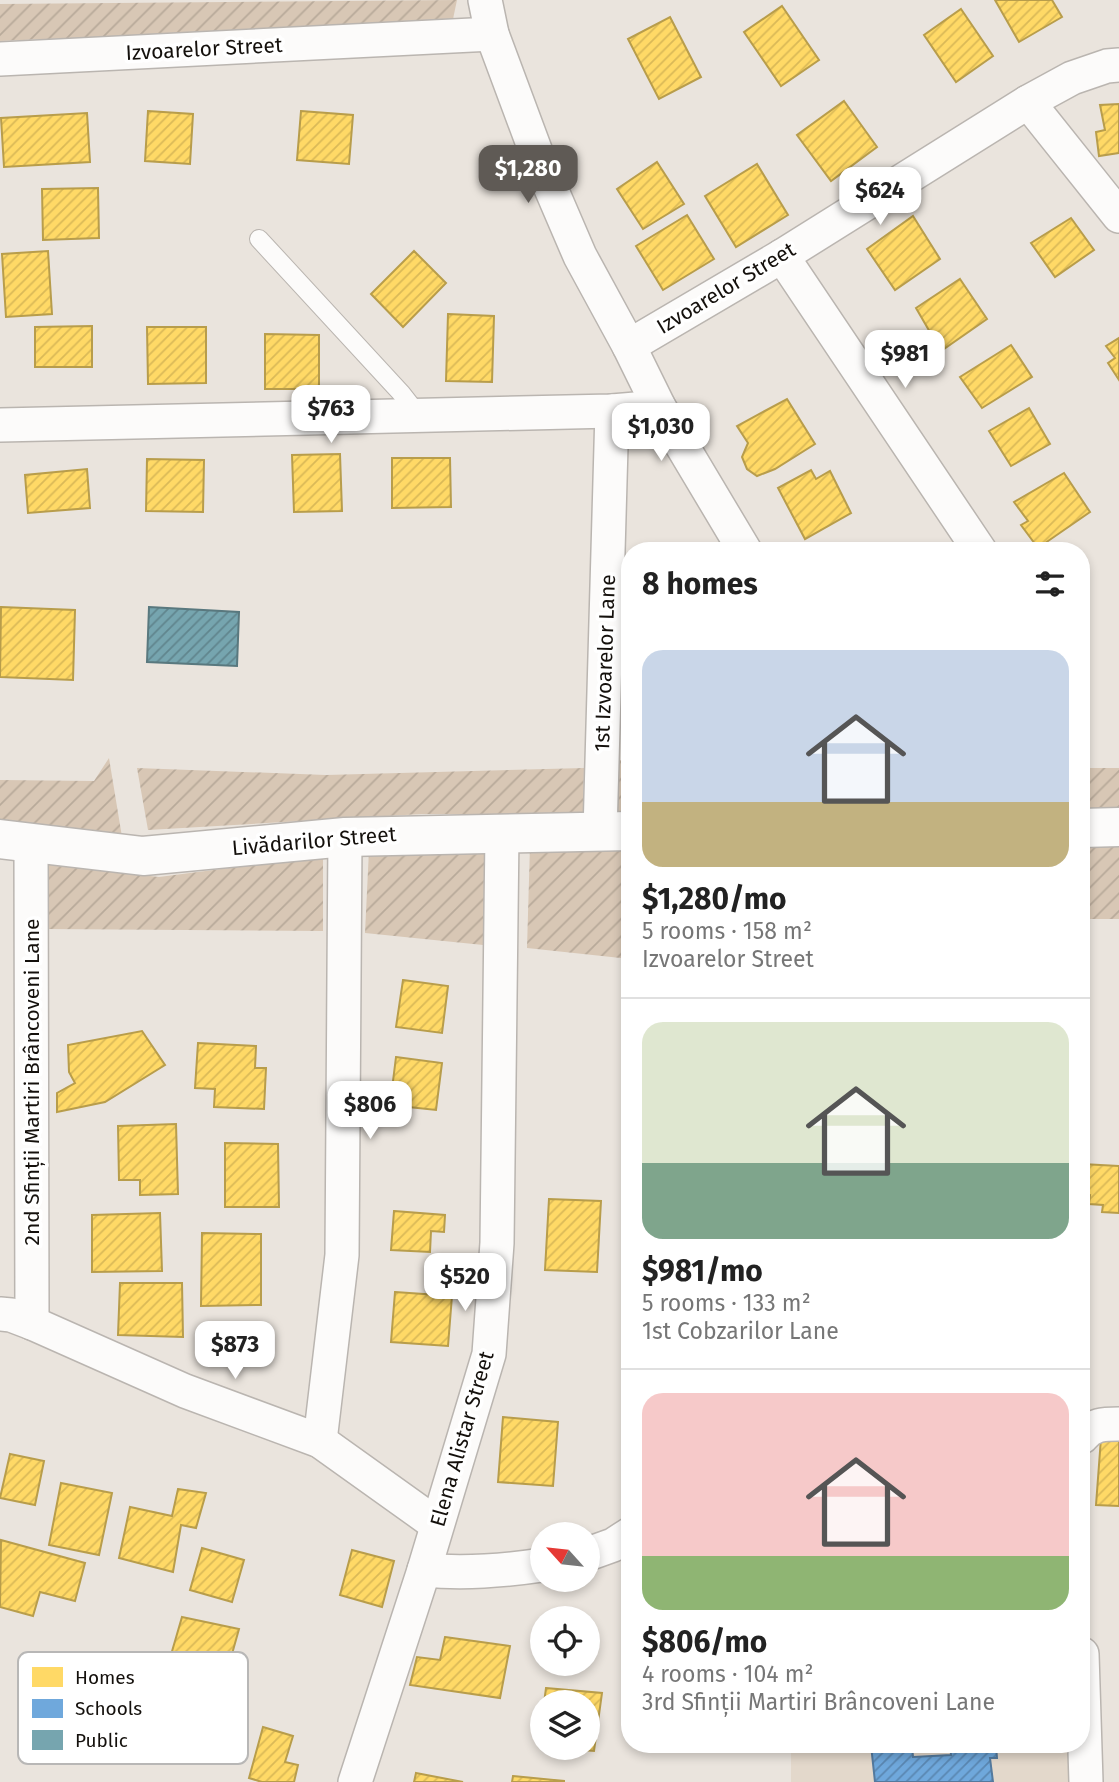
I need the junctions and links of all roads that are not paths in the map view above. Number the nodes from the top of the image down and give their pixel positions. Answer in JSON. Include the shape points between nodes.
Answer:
{"nodes":[{"id":1,"x":485,"y":0,"type":"edge"},
{"id":2,"x":492,"y":34,"type":"junction"},
{"id":3,"x":0,"y":59,"type":"edge"},
{"id":4,"x":1119,"y":65,"type":"edge"},
{"id":5,"x":1028,"y":102,"type":"junction"},
{"id":6,"x":1119,"y":216,"type":"edge"},
{"id":7,"x":259,"y":239,"type":"dead end"},
{"id":8,"x":782,"y":256,"type":"junction"},
{"id":9,"x":629,"y":346,"type":"junction"},
{"id":10,"x":659,"y":407,"type":"junction"},
{"id":11,"x":612,"y":411,"type":"junction"},
{"id":12,"x":419,"y":416,"type":"junction"},
{"id":13,"x":0,"y":425,"type":"edge"},
{"id":14,"x":740,"y":542,"type":"edge"},
{"id":15,"x":975,"y":542,"type":"edge"},
{"id":16,"x":1119,"y":827,"type":"edge"},
{"id":17,"x":1090,"y":828,"type":"edge"},
{"id":18,"x":615,"y":832,"type":"edge"},
{"id":19,"x":502,"y":833,"type":"junction"},
{"id":20,"x":345,"y":837,"type":"junction"},
{"id":21,"x":15,"y":840,"type":"edge"},
{"id":22,"x":0,"y":1314,"type":"edge"},
{"id":23,"x":32,"y":1323,"type":"junction"},
{"id":24,"x":320,"y":1441,"type":"junction"},
{"id":25,"x":436,"y":1524,"type":"junction"},
{"id":26,"x":621,"y":1540,"type":"edge"},
{"id":27,"x":600,"y":1550,"type":"edge"},
{"id":28,"x":530,"y":1567,"type":"edge"},
{"id":29,"x":424,"y":1570,"type":"junction"},
{"id":30,"x":1085,"y":1753,"type":"edge"},
{"id":31,"x":355,"y":1782,"type":"edge"},
{"id":32,"x":1086,"y":1782,"type":"edge"}],
"edges":[{"from":1,"to":2,"type":"street"},
{"from":2,"to":3,"type":"street","name":"Izvoarelor Street"},
{"from":2,"to":9,"type":"street","via":[[580,256]]},
{"from":4,"to":5,"type":"street","name":"Izvoarelor Street","via":[[1072,78]]},
{"from":5,"to":6,"type":"street"},
{"from":5,"to":8,"type":"street","name":"Izvoarelor Street"},
{"from":7,"to":12,"type":"lane"},
{"from":8,"to":9,"type":"street","name":"Izvoarelor Street"},
{"from":8,"to":15,"type":"street"},
{"from":9,"to":10,"type":"street"},
{"from":10,"to":11,"type":"street"},
{"from":10,"to":14,"type":"street"},
{"from":11,"to":12,"type":"street"},
{"from":11,"to":18,"type":"street","name":"1st Izvoarelor Lane"},
{"from":12,"to":13,"type":"street"},
{"from":16,"to":17,"type":"street"},
{"from":18,"to":19,"type":"street","name":"Livădarilor Street"},
{"from":19,"to":20,"type":"street","name":"Livădarilor Street"},
{"from":19,"to":25,"type":"street","name":"Elena Alistar Street","via":[[497,1243],[489,1353]]},
{"from":20,"to":21,"type":"street","name":"Livădarilor Street","via":[[143,856]]},
{"from":20,"to":24,"type":"street","via":[[342,1255]]},
{"from":21,"to":23,"type":"street","name":"2nd Sfinții Martiri Brâncoveni Lane"},
{"from":22,"to":23,"type":"street"},
{"from":23,"to":24,"type":"street","via":[[185,1391]]},
{"from":24,"to":25,"type":"street"},
{"from":25,"to":29,"type":"street","name":"Elena Alistar Street"},
{"from":26,"to":27,"type":"street"},
{"from":28,"to":29,"type":"street","via":[[491,1572]]},
{"from":29,"to":31,"type":"street","name":"Elena Alistar Street"},
{"from":30,"to":32,"type":"street"}]}
